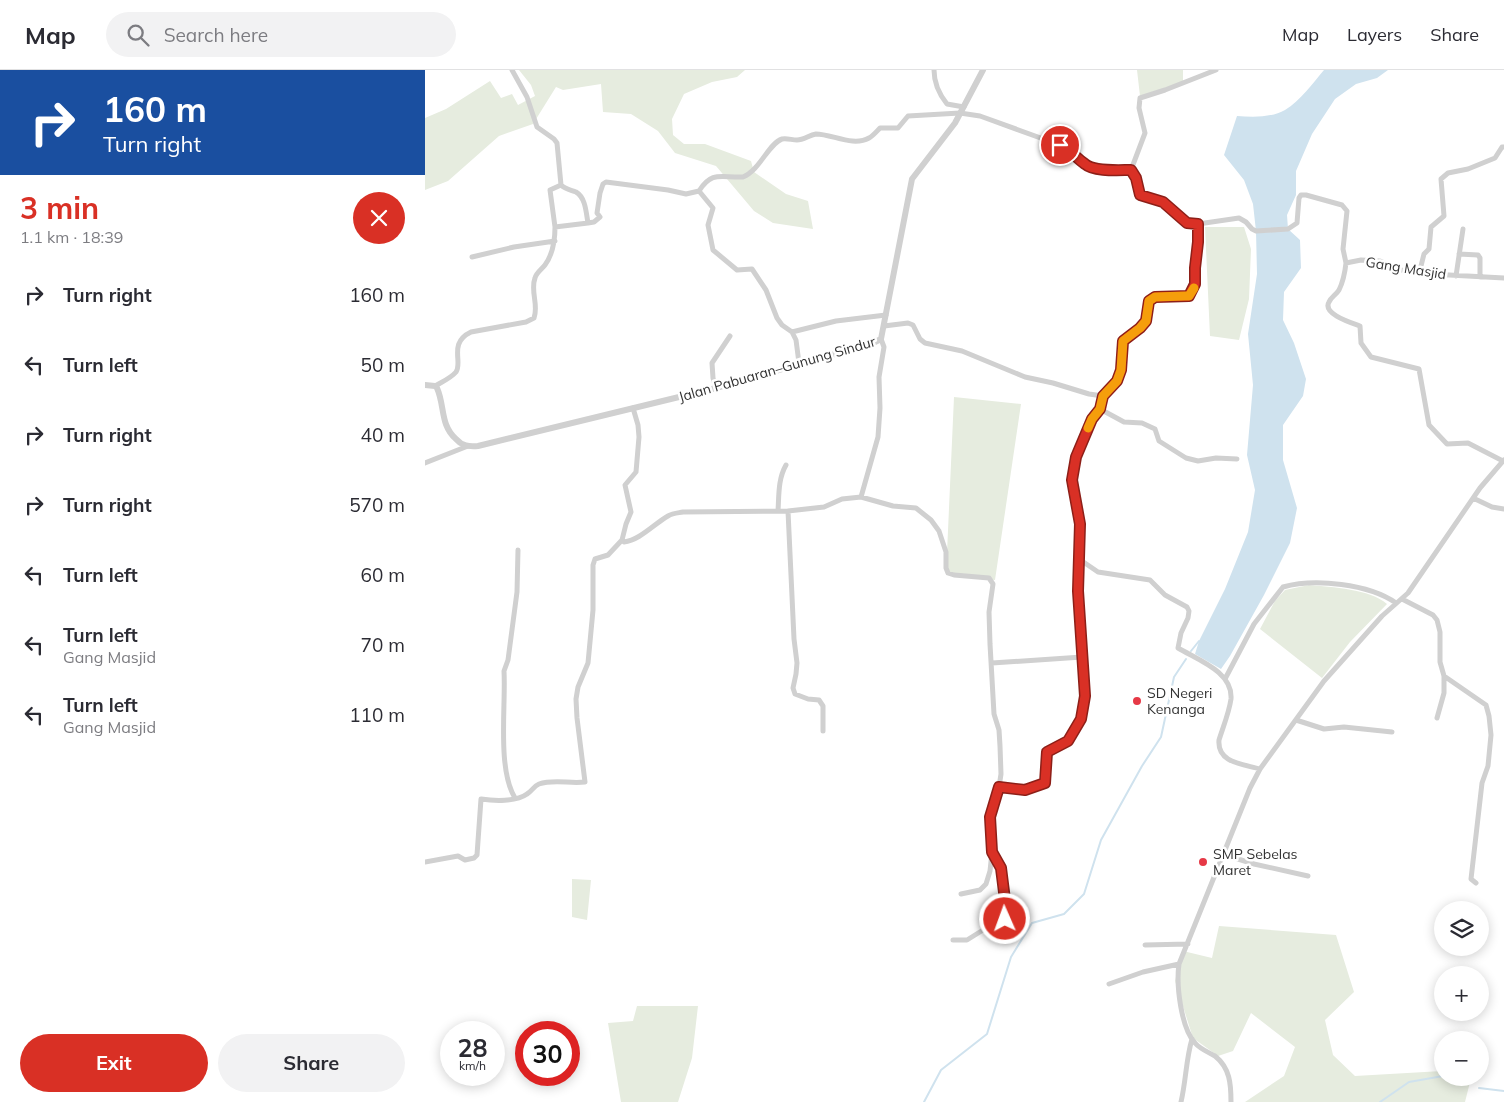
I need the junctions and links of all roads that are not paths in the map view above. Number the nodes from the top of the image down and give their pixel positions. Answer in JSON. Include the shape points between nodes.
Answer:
{"nodes":[{"id":1,"x":512,"y":70,"type":"edge"},
{"id":2,"x":934,"y":70,"type":"edge"},
{"id":3,"x":983,"y":70,"type":"edge"},
{"id":4,"x":1216,"y":70,"type":"edge"},
{"id":5,"x":964,"y":107,"type":"junction"},
{"id":6,"x":960,"y":113,"type":"junction"},
{"id":7,"x":1504,"y":147,"type":"edge"},
{"id":8,"x":1131,"y":170,"type":"junction"},
{"id":9,"x":561,"y":185,"type":"junction"},
{"id":10,"x":699,"y":191,"type":"junction"},
{"id":11,"x":588,"y":223,"type":"junction"},
{"id":12,"x":1198,"y":224,"type":"junction"},
{"id":13,"x":555,"y":226,"type":"junction"},
{"id":14,"x":1463,"y":229,"type":"dead end"},
{"id":15,"x":555,"y":241,"type":"junction"},
{"id":16,"x":1459,"y":254,"type":"junction"},
{"id":17,"x":472,"y":257,"type":"dead end"},
{"id":18,"x":1346,"y":263,"type":"junction"},
{"id":19,"x":1420,"y":270,"type":"junction"},
{"id":20,"x":1456,"y":276,"type":"junction"},
{"id":21,"x":1480,"y":277,"type":"junction"},
{"id":22,"x":1504,"y":278,"type":"edge"},
{"id":23,"x":887,"y":315,"type":"junction"},
{"id":24,"x":884,"y":326,"type":"junction"},
{"id":25,"x":792,"y":332,"type":"junction"},
{"id":26,"x":730,"y":336,"type":"dead end"},
{"id":27,"x":881,"y":339,"type":"junction"},
{"id":28,"x":799,"y":363,"type":"junction"},
{"id":29,"x":425,"y":385,"type":"edge"},
{"id":30,"x":435,"y":386,"type":"junction"},
{"id":31,"x":716,"y":388,"type":"junction"},
{"id":32,"x":1103,"y":396,"type":"junction"},
{"id":33,"x":633,"y":408,"type":"junction"},
{"id":34,"x":1100,"y":409,"type":"junction"},
{"id":35,"x":468,"y":446,"type":"junction"},
{"id":36,"x":1237,"y":458,"type":"dead end"},
{"id":37,"x":1503,"y":460,"type":"edge"},
{"id":38,"x":425,"y":463,"type":"edge"},
{"id":39,"x":785,"y":465,"type":"dead end"},
{"id":40,"x":861,"y":497,"type":"junction"},
{"id":41,"x":1473,"y":498,"type":"junction"},
{"id":42,"x":1504,"y":509,"type":"edge"},
{"id":43,"x":778,"y":511,"type":"junction"},
{"id":44,"x":788,"y":511,"type":"junction"},
{"id":45,"x":622,"y":540,"type":"junction"},
{"id":46,"x":518,"y":550,"type":"dead end"},
{"id":47,"x":1079,"y":559,"type":"junction"},
{"id":48,"x":1402,"y":599,"type":"junction"},
{"id":49,"x":1396,"y":603,"type":"junction"},
{"id":50,"x":1082,"y":657,"type":"junction"},
{"id":51,"x":992,"y":663,"type":"junction"},
{"id":52,"x":1445,"y":676,"type":"junction"},
{"id":53,"x":1225,"y":679,"type":"junction"},
{"id":54,"x":1437,"y":718,"type":"dead end"},
{"id":55,"x":1296,"y":720,"type":"junction"},
{"id":56,"x":823,"y":731,"type":"dead end"},
{"id":57,"x":1392,"y":732,"type":"dead end"},
{"id":58,"x":1260,"y":769,"type":"junction"},
{"id":59,"x":999,"y":787,"type":"junction"},
{"id":60,"x":515,"y":798,"type":"junction"},
{"id":61,"x":992,"y":852,"type":"junction"},
{"id":62,"x":1222,"y":854,"type":"junction"},
{"id":63,"x":425,"y":862,"type":"edge"},
{"id":64,"x":1308,"y":876,"type":"dead end"},
{"id":65,"x":1476,"y":884,"type":"dead end"},
{"id":66,"x":961,"y":894,"type":"dead end"},
{"id":67,"x":953,"y":940,"type":"dead end"},
{"id":68,"x":1188,"y":944,"type":"junction"},
{"id":69,"x":1145,"y":945,"type":"dead end"},
{"id":70,"x":1179,"y":964,"type":"junction"},
{"id":71,"x":1109,"y":984,"type":"dead end"},
{"id":72,"x":1192,"y":1039,"type":"junction"},
{"id":73,"x":1181,"y":1102,"type":"edge"},
{"id":74,"x":1231,"y":1102,"type":"edge"}],
"edges":[{"from":1,"to":9,"type":"street","via":[[527,97],[537,128],[557,143]]},
{"from":2,"to":5,"type":"street","via":[[941,97],[947,104]]},
{"from":3,"to":5,"type":"street","name":"Jalan Pabuaran–Gunung Sindur"},
{"from":4,"to":8,"type":"street","via":[[1140,98],[1145,133]]},
{"from":5,"to":6,"type":"street","name":"Jalan Pabuaran–Gunung Sindur"},
{"from":6,"to":8,"type":"street","via":[[990,119],[1060,145],[1090,167]]},
{"from":6,"to":10,"type":"street","via":[[908,116],[898,128],[881,128],[861,141],[817,134],[801,140],[784,139],[775,144],[747,175],[713,177]]},
{"from":6,"to":23,"type":"street","name":"Jalan Pabuaran–Gunung Sindur","via":[[955,124],[912,178]]},
{"from":7,"to":19,"type":"street","via":[[1495,158],[1448,173],[1441,179],[1444,216],[1431,227],[1429,249],[1424,254]]},
{"from":8,"to":12,"type":"street","via":[[1140,195],[1163,202],[1187,223]]},
{"from":9,"to":11,"type":"street","via":[[581,196]]},
{"from":9,"to":13,"type":"street","via":[[550,190]]},
{"from":10,"to":11,"type":"street","via":[[686,194],[606,182],[600,193],[597,213],[600,217]]},
{"from":10,"to":25,"type":"street","via":[[713,208],[708,225],[713,250],[737,270],[752,269],[767,290],[777,318]]},
{"from":11,"to":13,"type":"street"},
{"from":12,"to":18,"type":"street","name":"Gang Masjid","via":[[1239,218],[1256,231],[1288,229],[1297,224],[1301,195],[1342,205],[1347,211],[1343,249]]},
{"from":12,"to":32,"type":"street","via":[[1192,292],[1185,296],[1155,297],[1149,301],[1146,321],[1123,341],[1117,381]]},
{"from":13,"to":15,"type":"street"},
{"from":14,"to":16,"type":"street"},
{"from":15,"to":17,"type":"street"},
{"from":15,"to":30,"type":"street","via":[[546,263],[535,276],[534,318],[466,335],[457,348],[455,373]]},
{"from":16,"to":20,"type":"street"},
{"from":16,"to":21,"type":"street","via":[[1478,255]]},
{"from":18,"to":19,"type":"street","name":"Gang Masjid","via":[[1381,261],[1401,270]]},
{"from":18,"to":37,"type":"street","via":[[1339,291],[1327,306],[1329,311],[1360,326],[1361,343],[1371,357],[1419,369],[1429,425],[1447,444],[1468,443]]},
{"from":19,"to":20,"type":"street","name":"Gang Masjid"},
{"from":20,"to":21,"type":"street","name":"Gang Masjid"},
{"from":21,"to":22,"type":"street","name":"Gang Masjid"},
{"from":23,"to":24,"type":"street","name":"Jalan Pabuaran–Gunung Sindur"},
{"from":23,"to":25,"type":"street","via":[[836,321]]},
{"from":24,"to":27,"type":"street","name":"Jalan Pabuaran–Gunung Sindur"},
{"from":24,"to":32,"type":"street","via":[[908,322],[925,343],[962,351],[1025,377]]},
{"from":25,"to":28,"type":"street"},
{"from":26,"to":31,"type":"street","via":[[712,363]]},
{"from":27,"to":28,"type":"street","name":"Jalan Pabuaran–Gunung Sindur","via":[[873,344]]},
{"from":27,"to":40,"type":"street","via":[[884,347],[879,377],[877,437]]},
{"from":28,"to":31,"type":"street","name":"Jalan Pabuaran–Gunung Sindur"},
{"from":29,"to":30,"type":"street"},
{"from":30,"to":35,"type":"street","via":[[439,391],[447,430]]},
{"from":31,"to":33,"type":"street","name":"Jalan Pabuaran–Gunung Sindur"},
{"from":32,"to":34,"type":"street"},
{"from":33,"to":35,"type":"street","name":"Jalan Pabuaran–Gunung Sindur"},
{"from":33,"to":45,"type":"street","via":[[639,437],[637,463],[636,472],[625,485],[631,512]]},
{"from":34,"to":36,"type":"street","via":[[1124,422],[1155,428],[1159,441],[1186,458],[1197,461]]},
{"from":34,"to":47,"type":"street","via":[[1092,419],[1076,457],[1072,480],[1080,524]]},
{"from":35,"to":38,"type":"street"},
{"from":37,"to":41,"type":"street"},
{"from":39,"to":43,"type":"street","via":[[779,481]]},
{"from":40,"to":44,"type":"street","via":[[824,507]]},
{"from":40,"to":51,"type":"street","via":[[919,510],[943,540],[948,573],[991,580]]},
{"from":41,"to":42,"type":"street"},
{"from":41,"to":48,"type":"street"},
{"from":43,"to":44,"type":"street"},
{"from":43,"to":45,"type":"street","via":[[683,512],[670,515],[628,542]]},
{"from":44,"to":56,"type":"street","via":[[797,663],[793,688],[795,694],[819,700],[823,706]]},
{"from":45,"to":60,"type":"street","via":[[608,555],[595,559],[593,565],[588,663],[576,699],[585,782],[571,784],[558,781],[537,785],[527,795]]},
{"from":46,"to":60,"type":"street","via":[[517,592],[504,670],[505,764]]},
{"from":47,"to":50,"type":"street"},
{"from":47,"to":53,"type":"street","via":[[1098,572],[1150,580],[1165,595],[1187,607],[1188,618],[1178,648]]},
{"from":48,"to":49,"type":"street"},
{"from":48,"to":52,"type":"street","via":[[1437,620],[1440,662]]},
{"from":49,"to":53,"type":"street","via":[[1378,593],[1336,583],[1283,587],[1253,624]]},
{"from":49,"to":55,"type":"street","via":[[1324,681]]},
{"from":50,"to":51,"type":"street"},
{"from":50,"to":59,"type":"street","via":[[1085,696],[1081,719],[1068,741],[1047,752],[1045,783],[1025,790]]},
{"from":51,"to":59,"type":"street","via":[[994,714],[1000,746]]},
{"from":52,"to":54,"type":"street"},
{"from":52,"to":65,"type":"street","via":[[1486,705],[1489,716],[1488,766],[1482,783],[1471,879]]},
{"from":53,"to":58,"type":"street","via":[[1231,701],[1219,740],[1221,754],[1229,760]]},
{"from":55,"to":57,"type":"street","via":[[1324,729],[1344,727]]},
{"from":55,"to":58,"type":"street"},
{"from":58,"to":62,"type":"street"},
{"from":59,"to":61,"type":"street","via":[[990,817]]},
{"from":60,"to":63,"type":"street","via":[[481,799],[475,858],[465,860],[458,856]]},
{"from":61,"to":66,"type":"street","via":[[986,884],[980,890]]},
{"from":61,"to":67,"type":"street","via":[[1001,868],[1005,919],[996,927],[983,930],[967,940]]},
{"from":62,"to":64,"type":"street"},
{"from":62,"to":68,"type":"street"},
{"from":68,"to":69,"type":"street"},
{"from":68,"to":70,"type":"street"},
{"from":70,"to":71,"type":"street"},
{"from":70,"to":72,"type":"street","via":[[1179,997]]},
{"from":72,"to":73,"type":"street"},
{"from":72,"to":74,"type":"street","via":[[1225,1067],[1229,1074]]}]}
